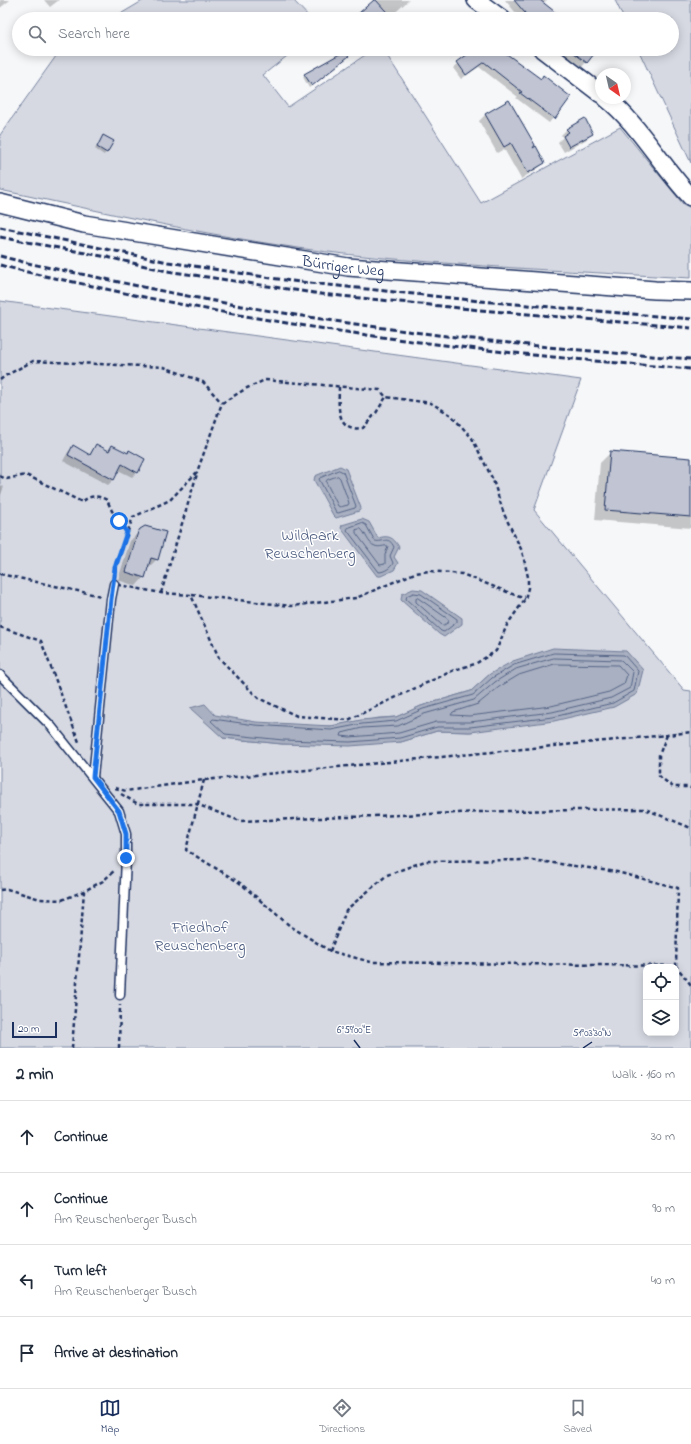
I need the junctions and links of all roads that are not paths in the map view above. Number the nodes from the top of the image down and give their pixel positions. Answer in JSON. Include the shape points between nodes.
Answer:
{"nodes":[{"id":1,"x":476,"y":0,"type":"edge"},
{"id":2,"x":492,"y":12,"type":"edge"},
{"id":3,"x":551,"y":56,"type":"edge"},
{"id":4,"x":595,"y":89,"type":"edge"},
{"id":5,"x":612,"y":104,"type":"edge"},
{"id":6,"x":691,"y":197,"type":"edge"},
{"id":7,"x":0,"y":204,"type":"edge"},
{"id":8,"x":691,"y":291,"type":"edge"},
{"id":9,"x":114,"y":584,"type":"road end"},
{"id":10,"x":0,"y":675,"type":"edge"},
{"id":11,"x":93,"y":777,"type":"junction"},
{"id":12,"x":120,"y":995,"type":"road end"}],
"edges":[{"from":1,"to":2,"type":"street"},
{"from":3,"to":4,"type":"street"},
{"from":5,"to":6,"type":"street"},
{"from":7,"to":8,"type":"street","name":"Bürriger Weg","via":[[84,224],[348,267]]},
{"from":9,"to":11,"type":"lane"},
{"from":10,"to":11,"type":"lane","via":[[51,726]]},
{"from":11,"to":12,"type":"lane","via":[[119,811],[126,834]]}]}
